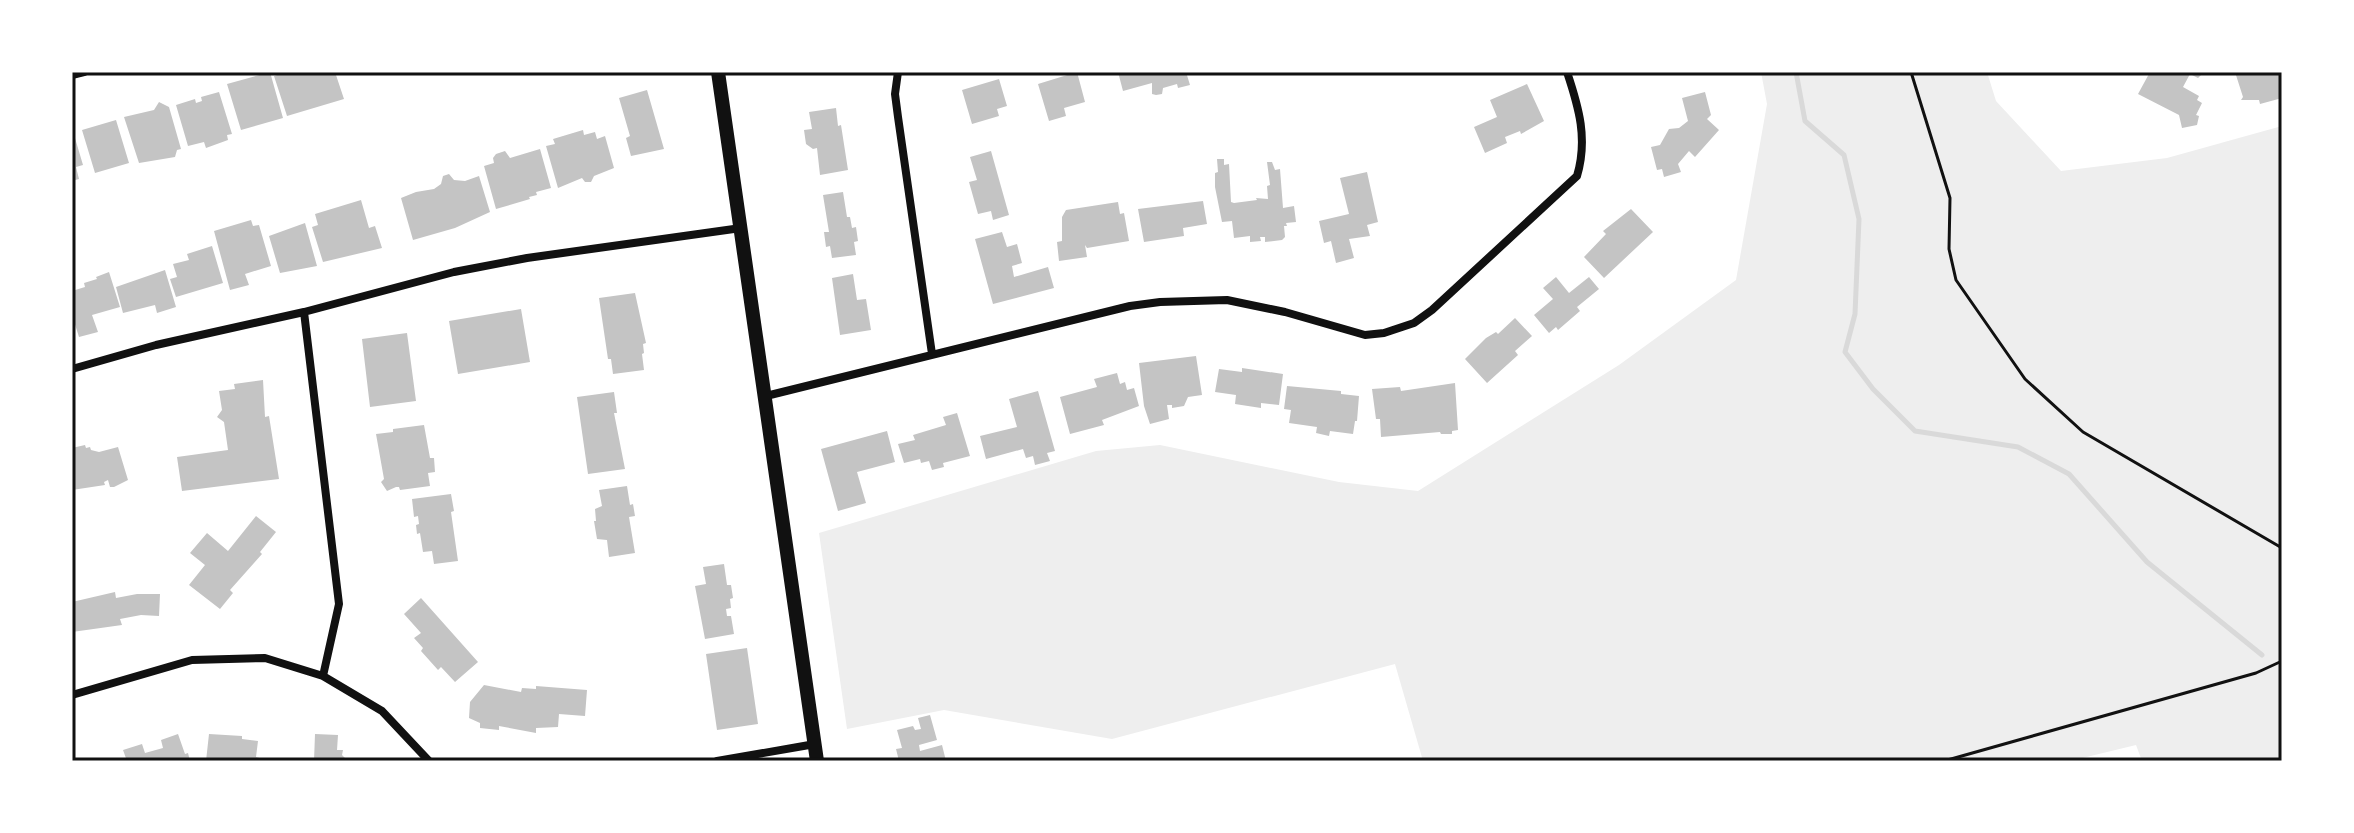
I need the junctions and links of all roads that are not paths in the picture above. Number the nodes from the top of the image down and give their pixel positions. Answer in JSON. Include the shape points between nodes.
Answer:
{"nodes":[{"id":1,"x":84,"y":72,"type":"edge"},
{"id":2,"x":718,"y":72,"type":"edge"},
{"id":3,"x":898,"y":72,"type":"edge"},
{"id":4,"x":1567,"y":72,"type":"edge"},
{"id":5,"x":72,"y":75,"type":"edge"},
{"id":6,"x":741,"y":228,"type":"junction"},
{"id":7,"x":304,"y":312,"type":"junction"},
{"id":8,"x":932,"y":354,"type":"junction"},
{"id":9,"x":72,"y":369,"type":"edge"},
{"id":10,"x":766,"y":396,"type":"junction"},
{"id":11,"x":323,"y":676,"type":"junction"},
{"id":12,"x":72,"y":695,"type":"edge"},
{"id":13,"x":815,"y":744,"type":"junction"},
{"id":14,"x":429,"y":761,"type":"edge"},
{"id":15,"x":717,"y":761,"type":"edge"},
{"id":16,"x":817,"y":761,"type":"edge"}],
"edges":[{"from":1,"to":5,"type":"street"},
{"from":2,"to":6,"type":"main road"},
{"from":3,"to":8,"type":"street","via":[[895,94]]},
{"from":4,"to":8,"type":"street","via":[[1583,133],[1577,176],[1414,323],[1365,335],[1227,300],[1171,301]]},
{"from":6,"to":7,"type":"street","via":[[454,272]]},
{"from":6,"to":10,"type":"main road"},
{"from":7,"to":9,"type":"street"},
{"from":7,"to":11,"type":"street","via":[[339,604]]},
{"from":8,"to":10,"type":"street"},
{"from":10,"to":13,"type":"main road"},
{"from":11,"to":12,"type":"street","via":[[265,658],[192,660]]},
{"from":11,"to":14,"type":"street","via":[[382,711]]},
{"from":13,"to":15,"type":"street"},
{"from":13,"to":16,"type":"main road"}]}
